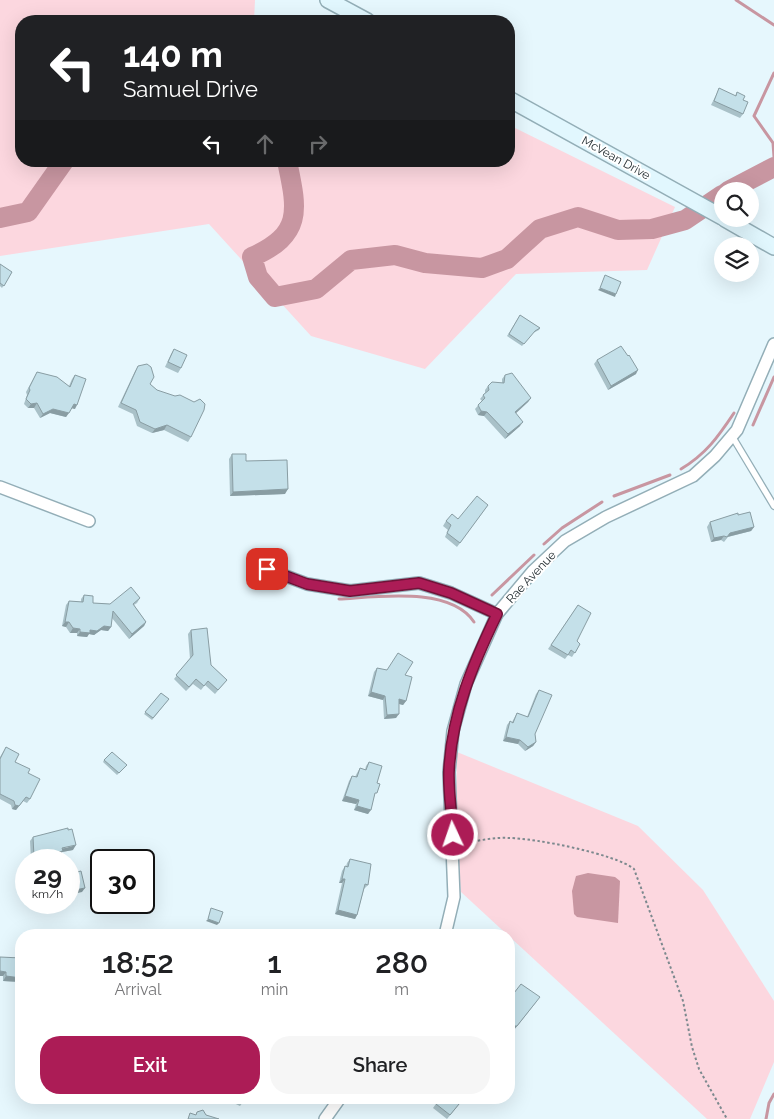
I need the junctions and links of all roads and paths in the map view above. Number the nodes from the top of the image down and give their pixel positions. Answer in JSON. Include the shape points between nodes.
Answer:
{"nodes":[{"id":1,"x":328,"y":0,"type":"edge"},
{"id":2,"x":356,"y":15,"type":"edge"},
{"id":3,"x":515,"y":102,"type":"edge"},
{"id":4,"x":714,"y":213,"type":"edge"},
{"id":5,"x":739,"y":227,"type":"edge"},
{"id":6,"x":774,"y":247,"type":"edge"},
{"id":7,"x":774,"y":344,"type":"edge"},
{"id":8,"x":732,"y":436,"type":"junction"},
{"id":9,"x":0,"y":487,"type":"edge"},
{"id":10,"x":774,"y":506,"type":"edge"},
{"id":11,"x":89,"y":521,"type":"dead end"},
{"id":12,"x":267,"y":569,"type":"dead end"},
{"id":13,"x":497,"y":614,"type":"junction"},
{"id":14,"x":453,"y":845,"type":"junction"},
{"id":15,"x":446,"y":929,"type":"edge"},
{"id":16,"x":336,"y":1104,"type":"edge"},
{"id":17,"x":325,"y":1119,"type":"edge"},
{"id":18,"x":728,"y":1119,"type":"edge"}],
"edges":[{"from":1,"to":2,"type":"main road"},
{"from":3,"to":4,"type":"main road","name":"McVean Drive"},
{"from":5,"to":6,"type":"main road","name":"McVean Drive"},
{"from":7,"to":8,"type":"street","name":"Rae Avenue"},
{"from":8,"to":10,"type":"lane"},
{"from":8,"to":13,"type":"street","name":"Rae Avenue","via":[[693,476],[606,517],[565,541],[533,571]]},
{"from":9,"to":11,"type":"street"},
{"from":12,"to":13,"type":"street","via":[[307,584],[350,591],[419,583],[451,593]]},
{"from":13,"to":14,"type":"street","name":"Rae Avenue","via":[[466,684],[453,731],[449,772]]},
{"from":14,"to":15,"type":"street","name":"Rae Avenue","via":[[454,897]]},
{"from":14,"to":18,"type":"path","via":[[508,838],[528,840],[614,858],[634,868],[683,1001],[699,1069]]},
{"from":16,"to":17,"type":"street"}]}
